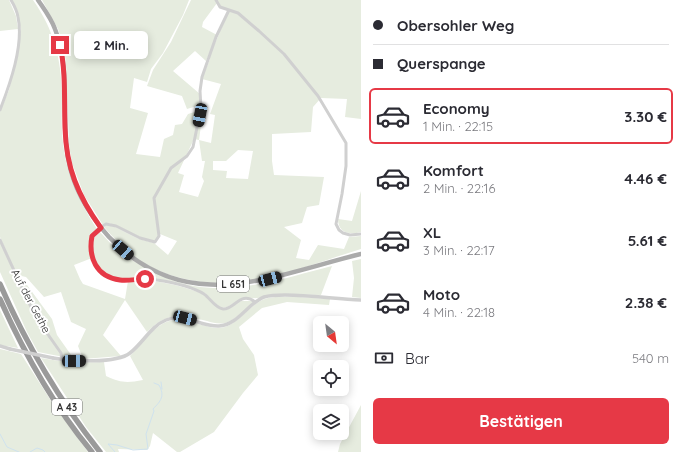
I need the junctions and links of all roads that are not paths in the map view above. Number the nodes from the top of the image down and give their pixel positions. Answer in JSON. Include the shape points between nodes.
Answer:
{"nodes":[{"id":1,"x":11,"y":0,"type":"edge"},
{"id":2,"x":38,"y":0,"type":"edge"},
{"id":3,"x":216,"y":0,"type":"edge"},
{"id":4,"x":229,"y":10,"type":"junction"},
{"id":5,"x":0,"y":110,"type":"edge"},
{"id":6,"x":101,"y":228,"type":"junction"},
{"id":7,"x":361,"y":234,"type":"edge"},
{"id":8,"x":0,"y":240,"type":"edge"},
{"id":9,"x":361,"y":254,"type":"edge"},
{"id":10,"x":0,"y":284,"type":"edge"},
{"id":11,"x":0,"y":299,"type":"edge"},
{"id":12,"x":361,"y":300,"type":"edge"},
{"id":13,"x":256,"y":302,"type":"junction"},
{"id":14,"x":0,"y":346,"type":"edge"},
{"id":15,"x":62,"y":360,"type":"junction"},
{"id":16,"x":92,"y":452,"type":"edge"},
{"id":17,"x":100,"y":452,"type":"edge"}],
"edges":[{"from":1,"to":5,"type":"street","via":[[18,15],[19,40],[9,90]]},
{"from":2,"to":6,"type":"main road","number":"L 651","via":[[55,28],[61,51],[64,67],[65,130],[72,175],[83,202]]},
{"from":3,"to":4,"type":"street","via":[[220,7]]},
{"from":4,"to":6,"type":"street","via":[[202,77],[201,108],[193,147],[187,156],[171,168],[154,198],[159,236],[155,242],[147,241],[109,224]]},
{"from":4,"to":7,"type":"street","via":[[238,13],[284,54],[318,96],[344,139],[346,166],[336,224],[343,233]]},
{"from":6,"to":9,"type":"main road","number":"L 651","via":[[136,260],[174,279],[195,284],[244,284]]},
{"from":6,"to":13,"type":"street","via":[[92,236],[93,258],[97,269],[111,278],[157,280],[189,288],[204,294],[222,309],[227,309],[242,299]]},
{"from":8,"to":15,"type":"street","name":"Auf der Gethe","via":[[29,303],[61,352]]},
{"from":10,"to":17,"type":"highway","number":"A 43","via":[[41,365],[67,408]]},
{"from":11,"to":16,"type":"highway","number":"A 43","via":[[36,370]]},
{"from":12,"to":13,"type":"street","via":[[299,295],[266,297]]},
{"from":13,"to":15,"type":"street","via":[[231,322],[220,326],[185,318],[166,320],[156,326],[130,353],[121,357]]},
{"from":14,"to":15,"type":"street","bridge":true}]}
